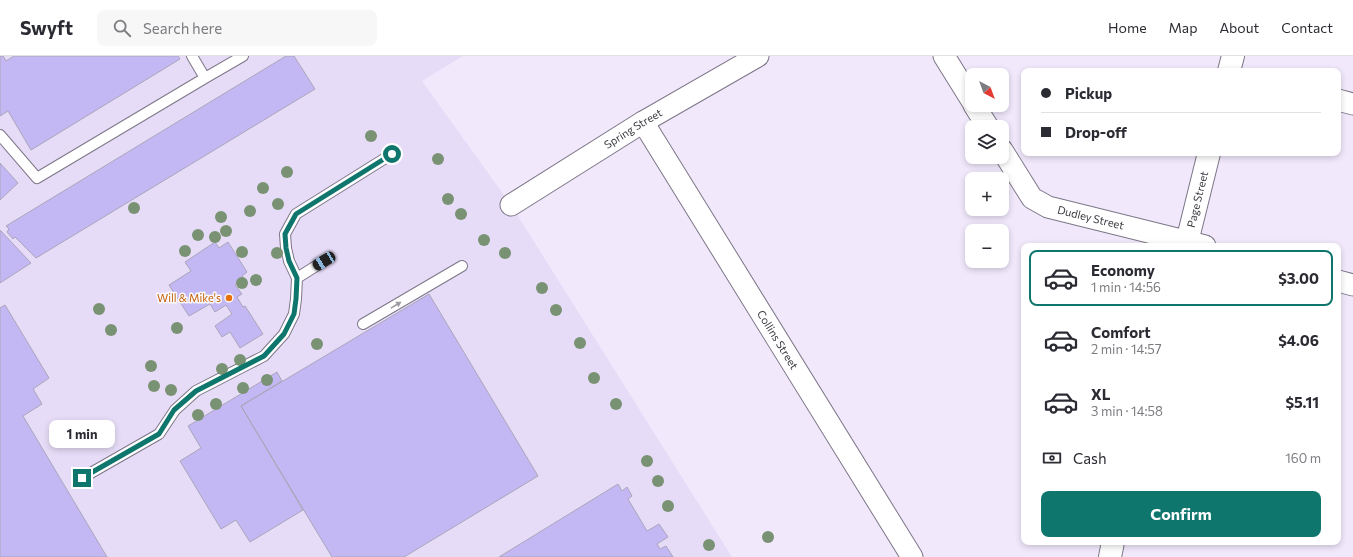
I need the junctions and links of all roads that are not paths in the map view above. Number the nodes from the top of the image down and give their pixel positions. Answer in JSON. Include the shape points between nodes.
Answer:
{"nodes":[{"id":1,"x":192,"y":56,"type":"edge"},
{"id":2,"x":243,"y":56,"type":"edge"},
{"id":3,"x":758,"y":56,"type":"edge"},
{"id":4,"x":944,"y":56,"type":"edge"},
{"id":5,"x":1233,"y":56,"type":"edge"},
{"id":6,"x":1230,"y":68,"type":"edge"},
{"id":7,"x":205,"y":78,"type":"junction"},
{"id":8,"x":965,"y":90,"type":"edge"},
{"id":9,"x":1341,"y":101,"type":"edge"},
{"id":10,"x":1353,"y":104,"type":"edge"},
{"id":11,"x":643,"y":122,"type":"junction"},
{"id":12,"x":0,"y":135,"type":"edge"},
{"id":13,"x":392,"y":154,"type":"dead end"},
{"id":14,"x":1208,"y":156,"type":"edge"},
{"id":15,"x":1009,"y":161,"type":"edge"},
{"id":16,"x":511,"y":205,"type":"dead end"},
{"id":17,"x":1189,"y":243,"type":"edge"},
{"id":18,"x":1193,"y":243,"type":"edge"},
{"id":19,"x":324,"y":261,"type":"dead end"},
{"id":20,"x":462,"y":266,"type":"dead end"},
{"id":21,"x":297,"y":278,"type":"junction"},
{"id":22,"x":1341,"y":282,"type":"edge"},
{"id":23,"x":1353,"y":284,"type":"edge"},
{"id":24,"x":362,"y":324,"type":"dead end"},
{"id":25,"x":82,"y":478,"type":"dead end"},
{"id":26,"x":1112,"y":545,"type":"edge"},
{"id":27,"x":912,"y":557,"type":"edge"},
{"id":28,"x":1110,"y":557,"type":"edge"}],
"edges":[{"from":1,"to":7,"type":"lane"},
{"from":2,"to":7,"type":"lane"},
{"from":3,"to":11,"type":"street","name":"Spring Street"},
{"from":4,"to":8,"type":"street"},
{"from":5,"to":6,"type":"main road"},
{"from":7,"to":12,"type":"lane","via":[[37,178]]},
{"from":9,"to":10,"type":"street"},
{"from":11,"to":16,"type":"street","name":"Spring Street"},
{"from":11,"to":27,"type":"street","name":"Collins Street"},
{"from":13,"to":21,"type":"lane","via":[[296,214],[285,234],[289,261]]},
{"from":14,"to":18,"type":"main road","name":"Page Street"},
{"from":15,"to":17,"type":"street","name":"Dudley Street","via":[[1032,198],[1048,207]]},
{"from":19,"to":21,"type":"lane"},
{"from":24,"to":20,"type":"lane","one_way":true},
{"from":21,"to":25,"type":"lane","via":[[294,314],[284,334],[264,356],[196,391],[174,410],[159,434]]},
{"from":22,"to":23,"type":"street"},
{"from":26,"to":28,"type":"main road"}]}
